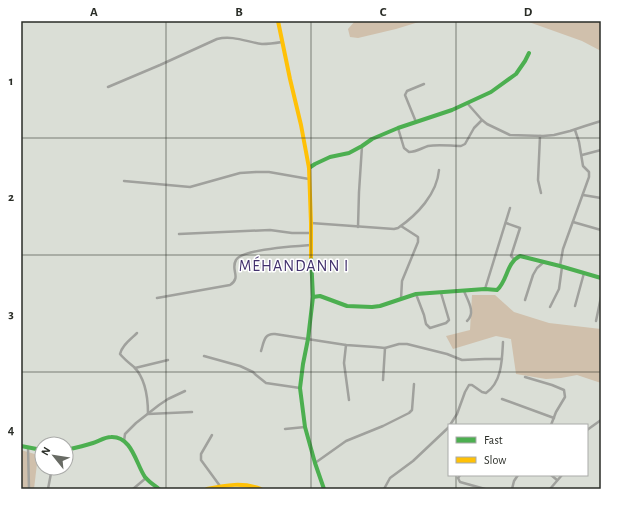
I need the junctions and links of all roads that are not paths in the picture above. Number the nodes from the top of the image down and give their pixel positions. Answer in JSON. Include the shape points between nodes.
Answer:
{"nodes":[{"id":1,"x":278,"y":21,"type":"edge"},
{"id":2,"x":282,"y":42,"type":"junction"},
{"id":3,"x":529,"y":53,"type":"dead end"},
{"id":4,"x":424,"y":84,"type":"dead end"},
{"id":5,"x":108,"y":87,"type":"dead end"},
{"id":6,"x":466,"y":103,"type":"junction"},
{"id":7,"x":482,"y":120,"type":"junction"},
{"id":8,"x":601,"y":121,"type":"edge"},
{"id":9,"x":416,"y":122,"type":"junction"},
{"id":10,"x":398,"y":128,"type":"junction"},
{"id":11,"x":575,"y":130,"type":"junction"},
{"id":12,"x":540,"y":136,"type":"junction"},
{"id":13,"x":362,"y":146,"type":"junction"},
{"id":14,"x":601,"y":150,"type":"edge"},
{"id":15,"x":582,"y":155,"type":"junction"},
{"id":16,"x":309,"y":168,"type":"junction"},
{"id":17,"x":439,"y":170,"type":"dead end"},
{"id":18,"x":309,"y":179,"type":"junction"},
{"id":19,"x":124,"y":181,"type":"dead end"},
{"id":20,"x":541,"y":192,"type":"dead end"},
{"id":21,"x":583,"y":195,"type":"junction"},
{"id":22,"x":601,"y":198,"type":"edge"},
{"id":23,"x":510,"y":208,"type":"dead end"},
{"id":24,"x":311,"y":222,"type":"junction"},
{"id":25,"x":573,"y":222,"type":"junction"},
{"id":26,"x":506,"y":223,"type":"junction"},
{"id":27,"x":401,"y":226,"type":"junction"},
{"id":28,"x":358,"y":227,"type":"junction"},
{"id":29,"x":601,"y":230,"type":"edge"},
{"id":30,"x":311,"y":233,"type":"junction"},
{"id":31,"x":179,"y":234,"type":"dead end"},
{"id":32,"x":311,"y":244,"type":"junction"},
{"id":33,"x":514,"y":259,"type":"junction"},
{"id":34,"x":544,"y":262,"type":"junction"},
{"id":35,"x":561,"y":266,"type":"junction"},
{"id":36,"x":584,"y":273,"type":"junction"},
{"id":37,"x":601,"y":278,"type":"edge"},
{"id":38,"x":485,"y":288,"type":"junction"},
{"id":39,"x":464,"y":291,"type":"junction"},
{"id":40,"x":441,"y":292,"type":"junction"},
{"id":41,"x":416,"y":294,"type":"junction"},
{"id":42,"x":313,"y":297,"type":"junction"},
{"id":43,"x":601,"y":297,"type":"edge"},
{"id":44,"x":157,"y":298,"type":"dead end"},
{"id":45,"x":401,"y":298,"type":"junction"},
{"id":46,"x":525,"y":300,"type":"dead end"},
{"id":47,"x":575,"y":306,"type":"dead end"},
{"id":48,"x":550,"y":307,"type":"dead end"},
{"id":49,"x":596,"y":320,"type":"dead end"},
{"id":50,"x":467,"y":321,"type":"dead end"},
{"id":51,"x":137,"y":333,"type":"dead end"},
{"id":52,"x":308,"y":339,"type":"junction"},
{"id":53,"x":503,"y":342,"type":"dead end"},
{"id":54,"x":346,"y":345,"type":"junction"},
{"id":55,"x":385,"y":348,"type":"junction"},
{"id":56,"x":261,"y":351,"type":"dead end"},
{"id":57,"x":204,"y":356,"type":"dead end"},
{"id":58,"x":502,"y":359,"type":"junction"},
{"id":59,"x":168,"y":360,"type":"dead end"},
{"id":60,"x":135,"y":368,"type":"junction"},
{"id":61,"x":525,"y":377,"type":"dead end"},
{"id":62,"x":383,"y":380,"type":"dead end"},
{"id":63,"x":414,"y":384,"type":"dead end"},
{"id":64,"x":300,"y":388,"type":"junction"},
{"id":65,"x":186,"y":391,"type":"dead end"},
{"id":66,"x":502,"y":399,"type":"dead end"},
{"id":67,"x":349,"y":400,"type":"dead end"},
{"id":68,"x":192,"y":412,"type":"dead end"},
{"id":69,"x":148,"y":414,"type":"junction"},
{"id":70,"x":554,"y":418,"type":"junction"},
{"id":71,"x":601,"y":420,"type":"edge"},
{"id":72,"x":451,"y":424,"type":"edge"},
{"id":73,"x":551,"y":424,"type":"edge"},
{"id":74,"x":305,"y":427,"type":"junction"},
{"id":75,"x":448,"y":428,"type":"edge"},
{"id":76,"x":588,"y":429,"type":"edge"},
{"id":77,"x":285,"y":430,"type":"dead end"},
{"id":78,"x":212,"y":436,"type":"dead end"},
{"id":79,"x":124,"y":441,"type":"junction"},
{"id":80,"x":21,"y":446,"type":"edge"},
{"id":81,"x":28,"y":448,"type":"junction"},
{"id":82,"x":34,"y":449,"type":"edge"},
{"id":83,"x":74,"y":449,"type":"edge"},
{"id":84,"x":315,"y":463,"type":"junction"},
{"id":85,"x":50,"y":476,"type":"edge"},
{"id":86,"x":459,"y":476,"type":"edge"},
{"id":87,"x":517,"y":476,"type":"edge"},
{"id":88,"x":552,"y":476,"type":"edge"},
{"id":89,"x":561,"y":476,"type":"edge"},
{"id":90,"x":146,"y":478,"type":"junction"},
{"id":91,"x":557,"y":480,"type":"junction"},
{"id":92,"x":220,"y":486,"type":"junction"},
{"id":93,"x":29,"y":489,"type":"edge"},
{"id":94,"x":48,"y":489,"type":"edge"},
{"id":95,"x":133,"y":489,"type":"edge"},
{"id":96,"x":159,"y":489,"type":"edge"},
{"id":97,"x":207,"y":489,"type":"edge"},
{"id":98,"x":261,"y":489,"type":"edge"},
{"id":99,"x":324,"y":489,"type":"edge"},
{"id":100,"x":384,"y":489,"type":"edge"},
{"id":101,"x":485,"y":489,"type":"edge"},
{"id":102,"x":512,"y":489,"type":"edge"},
{"id":103,"x":550,"y":489,"type":"edge"}],
"edges":[{"from":1,"to":2,"type":"street"},
{"from":2,"to":5,"type":"street","via":[[263,44],[223,37]]},
{"from":2,"to":16,"type":"street"},
{"from":3,"to":6,"type":"street","via":[[516,74],[491,92]]},
{"from":4,"to":9,"type":"street","via":[[407,91],[405,95]]},
{"from":6,"to":7,"type":"street"},
{"from":6,"to":9,"type":"street"},
{"from":7,"to":10,"type":"street","via":[[474,128],[467,142],[461,146],[437,145],[413,152],[404,148]]},
{"from":7,"to":12,"type":"street","via":[[510,135]]},
{"from":8,"to":11,"type":"street"},
{"from":9,"to":10,"type":"street"},
{"from":10,"to":13,"type":"street"},
{"from":11,"to":12,"type":"street"},
{"from":11,"to":15,"type":"street"},
{"from":12,"to":20,"type":"street","via":[[538,180]]},
{"from":13,"to":16,"type":"street","via":[[350,153],[330,157]]},
{"from":13,"to":28,"type":"street"},
{"from":14,"to":15,"type":"street"},
{"from":15,"to":21,"type":"street","via":[[583,166],[589,172]]},
{"from":16,"to":18,"type":"street"},
{"from":17,"to":27,"type":"street","via":[[439,178],[431,196]]},
{"from":18,"to":19,"type":"street","via":[[256,172],[240,173],[190,187]]},
{"from":18,"to":24,"type":"street"},
{"from":21,"to":22,"type":"street"},
{"from":21,"to":25,"type":"street"},
{"from":23,"to":26,"type":"street"},
{"from":24,"to":28,"type":"street"},
{"from":24,"to":30,"type":"street"},
{"from":25,"to":29,"type":"street"},
{"from":25,"to":35,"type":"street"},
{"from":26,"to":33,"type":"street","via":[[520,228],[512,256]]},
{"from":26,"to":38,"type":"street"},
{"from":27,"to":28,"type":"street","via":[[394,229]]},
{"from":27,"to":45,"type":"street","via":[[415,235],[418,242],[402,281]]},
{"from":30,"to":31,"type":"street","via":[[270,230]]},
{"from":30,"to":32,"type":"street"},
{"from":32,"to":42,"type":"street"},
{"from":32,"to":44,"type":"street","via":[[275,248],[237,258],[234,267],[236,279],[230,286]]},
{"from":33,"to":34,"type":"street","via":[[520,256]]},
{"from":33,"to":38,"type":"street","via":[[501,288],[494,291]]},
{"from":34,"to":35,"type":"street"},
{"from":34,"to":46,"type":"street","via":[[533,274]]},
{"from":35,"to":36,"type":"street"},
{"from":35,"to":48,"type":"street","via":[[558,289]]},
{"from":36,"to":37,"type":"street"},
{"from":36,"to":47,"type":"street"},
{"from":38,"to":39,"type":"street"},
{"from":39,"to":40,"type":"street"},
{"from":39,"to":50,"type":"street","via":[[472,314]]},
{"from":40,"to":41,"type":"street"},
{"from":40,"to":41,"type":"street","via":[[449,320],[430,328],[426,324]]},
{"from":41,"to":45,"type":"street"},
{"from":42,"to":45,"type":"street","via":[[320,296],[347,306],[372,307]]},
{"from":42,"to":52,"type":"street"},
{"from":43,"to":49,"type":"street"},
{"from":51,"to":60,"type":"street","via":[[123,347],[120,354]]},
{"from":52,"to":54,"type":"street"},
{"from":52,"to":56,"type":"street","via":[[270,334],[265,338]]},
{"from":52,"to":64,"type":"street"},
{"from":53,"to":58,"type":"street"},
{"from":54,"to":55,"type":"street"},
{"from":54,"to":67,"type":"street","via":[[344,363]]},
{"from":55,"to":58,"type":"street","via":[[407,344],[462,360]]},
{"from":55,"to":62,"type":"street"},
{"from":57,"to":64,"type":"street","via":[[240,366],[253,372],[266,383]]},
{"from":58,"to":72,"type":"street","via":[[497,380],[489,391],[482,392],[472,385],[467,387]]},
{"from":59,"to":60,"type":"street"},
{"from":60,"to":69,"type":"street","via":[[142,377],[146,389]]},
{"from":61,"to":70,"type":"street","via":[[564,390],[565,397]]},
{"from":63,"to":84,"type":"street","via":[[412,410],[409,413],[346,441]]},
{"from":64,"to":74,"type":"street"},
{"from":65,"to":69,"type":"street","via":[[168,399]]},
{"from":66,"to":70,"type":"street"},
{"from":68,"to":69,"type":"street"},
{"from":69,"to":79,"type":"street","via":[[125,434]]},
{"from":70,"to":73,"type":"street"},
{"from":71,"to":76,"type":"street"},
{"from":74,"to":77,"type":"street"},
{"from":74,"to":84,"type":"street"},
{"from":75,"to":100,"type":"street","via":[[413,461],[390,478]]},
{"from":78,"to":92,"type":"street","via":[[201,454],[201,460]]},
{"from":79,"to":83,"type":"street","via":[[119,438],[105,438]]},
{"from":79,"to":90,"type":"street","via":[[136,456]]},
{"from":80,"to":81,"type":"street"},
{"from":81,"to":82,"type":"street"},
{"from":81,"to":93,"type":"street"},
{"from":84,"to":99,"type":"street"},
{"from":85,"to":94,"type":"street"},
{"from":86,"to":101,"type":"street","via":[[460,482]]},
{"from":87,"to":102,"type":"street"},
{"from":88,"to":91,"type":"street"},
{"from":89,"to":91,"type":"street"},
{"from":90,"to":95,"type":"street"},
{"from":90,"to":96,"type":"street"},
{"from":91,"to":103,"type":"street"},
{"from":92,"to":97,"type":"street"},
{"from":92,"to":98,"type":"street","via":[[236,483]]}]}
